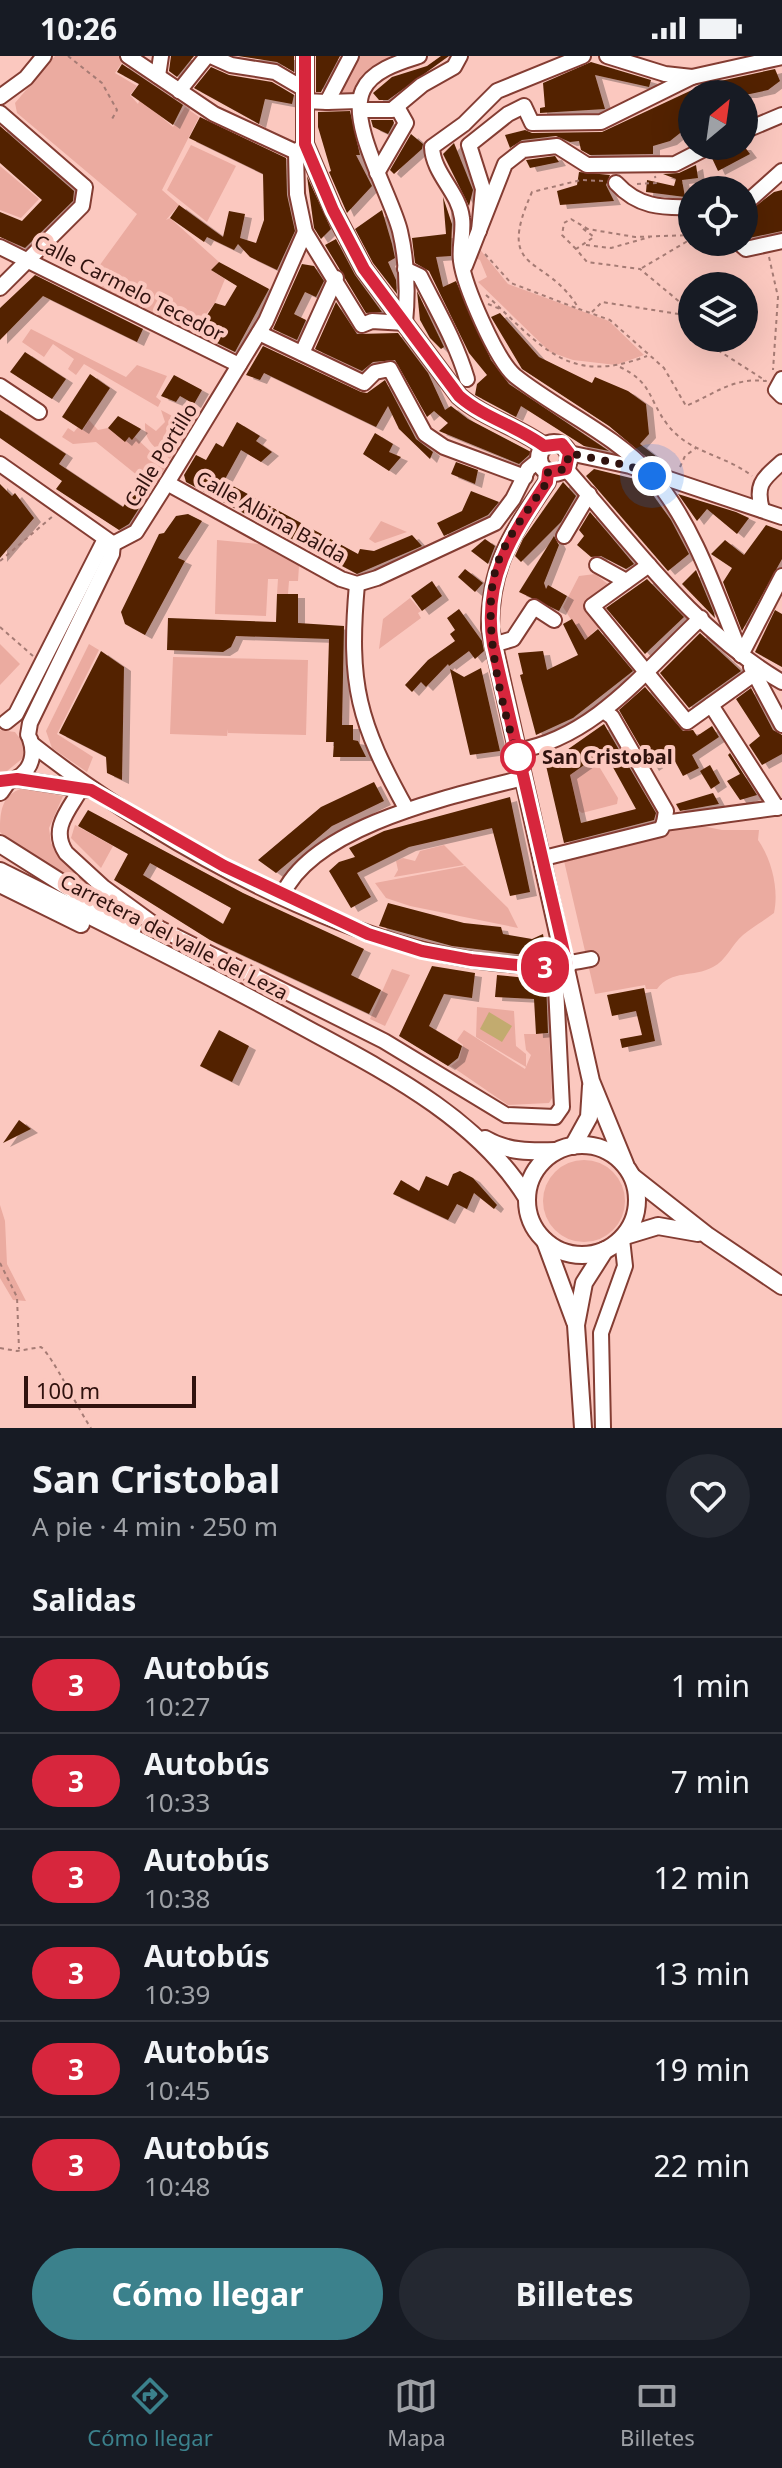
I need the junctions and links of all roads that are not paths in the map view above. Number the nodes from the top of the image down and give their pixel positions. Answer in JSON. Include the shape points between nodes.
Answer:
{"nodes":[{"id":1,"x":44,"y":56,"type":"edge"},
{"id":2,"x":128,"y":56,"type":"edge"},
{"id":3,"x":161,"y":56,"type":"edge"},
{"id":4,"x":209,"y":56,"type":"edge"},
{"id":5,"x":305,"y":56,"type":"edge"},
{"id":6,"x":351,"y":56,"type":"edge"},
{"id":7,"x":460,"y":56,"type":"edge"},
{"id":8,"x":583,"y":56,"type":"edge"},
{"id":9,"x":607,"y":56,"type":"edge"},
{"id":10,"x":410,"y":57,"type":"edge"},
{"id":11,"x":782,"y":57,"type":"edge"},
{"id":12,"x":158,"y":76,"type":"junction"},
{"id":13,"x":692,"y":77,"type":"junction"},
{"id":14,"x":179,"y":91,"type":"junction"},
{"id":15,"x":304,"y":95,"type":"junction"},
{"id":16,"x":0,"y":97,"type":"edge"},
{"id":17,"x":327,"y":102,"type":"junction"},
{"id":18,"x":360,"y":105,"type":"junction"},
{"id":19,"x":397,"y":107,"type":"junction"},
{"id":20,"x":0,"y":113,"type":"edge"},
{"id":21,"x":782,"y":115,"type":"edge"},
{"id":22,"x":758,"y":125,"type":"edge"},
{"id":23,"x":300,"y":148,"type":"junction"},
{"id":24,"x":683,"y":160,"type":"edge"},
{"id":25,"x":782,"y":171,"type":"edge"},
{"id":26,"x":377,"y":173,"type":"junction"},
{"id":27,"x":616,"y":183,"type":"road end"},
{"id":28,"x":758,"y":192,"type":"edge"},
{"id":29,"x":678,"y":208,"type":"edge"},
{"id":30,"x":305,"y":232,"type":"junction"},
{"id":31,"x":477,"y":235,"type":"junction"},
{"id":32,"x":782,"y":241,"type":"edge"},
{"id":33,"x":0,"y":247,"type":"edge"},
{"id":34,"x":758,"y":247,"type":"edge"},
{"id":35,"x":28,"y":260,"type":"junction"},
{"id":36,"x":401,"y":270,"type":"junction"},
{"id":37,"x":464,"y":270,"type":"junction"},
{"id":38,"x":336,"y":278,"type":"junction"},
{"id":39,"x":0,"y":288,"type":"edge"},
{"id":40,"x":405,"y":323,"type":"junction"},
{"id":41,"x":259,"y":333,"type":"junction"},
{"id":42,"x":302,"y":353,"type":"junction"},
{"id":43,"x":239,"y":365,"type":"junction"},
{"id":44,"x":467,"y":379,"type":"dead end"},
{"id":45,"x":0,"y":386,"type":"edge"},
{"id":46,"x":39,"y":412,"type":"dead end"},
{"id":47,"x":544,"y":459,"type":"junction"},
{"id":48,"x":568,"y":461,"type":"junction"},
{"id":49,"x":782,"y":462,"type":"edge"},
{"id":50,"x":0,"y":464,"type":"edge"},
{"id":51,"x":652,"y":476,"type":"junction"},
{"id":52,"x":525,"y":477,"type":"junction"},
{"id":53,"x":167,"y":483,"type":"junction"},
{"id":54,"x":589,"y":494,"type":"junction"},
{"id":55,"x":762,"y":510,"type":"junction"},
{"id":56,"x":782,"y":517,"type":"edge"},
{"id":57,"x":564,"y":536,"type":"dead end"},
{"id":58,"x":109,"y":541,"type":"junction"},
{"id":59,"x":597,"y":565,"type":"dead end"},
{"id":60,"x":649,"y":565,"type":"junction"},
{"id":61,"x":782,"y":576,"type":"edge"},
{"id":62,"x":626,"y":581,"type":"junction"},
{"id":63,"x":357,"y":584,"type":"junction"},
{"id":64,"x":701,"y":618,"type":"junction"},
{"id":65,"x":554,"y":620,"type":"dead end"},
{"id":66,"x":493,"y":645,"type":"junction"},
{"id":67,"x":748,"y":664,"type":"junction"},
{"id":68,"x":645,"y":670,"type":"junction"},
{"id":69,"x":782,"y":682,"type":"edge"},
{"id":70,"x":711,"y":705,"type":"junction"},
{"id":71,"x":605,"y":712,"type":"junction"},
{"id":72,"x":3,"y":722,"type":"edge"},
{"id":73,"x":782,"y":725,"type":"edge"},
{"id":74,"x":30,"y":739,"type":"junction"},
{"id":75,"x":516,"y":751,"type":"junction"},
{"id":76,"x":523,"y":778,"type":"junction"},
{"id":77,"x":6,"y":784,"type":"edge"},
{"id":78,"x":59,"y":784,"type":"junction"},
{"id":79,"x":86,"y":790,"type":"junction"},
{"id":80,"x":780,"y":807,"type":"edge"},
{"id":81,"x":69,"y":809,"type":"junction"},
{"id":82,"x":407,"y":810,"type":"junction"},
{"id":83,"x":664,"y":823,"type":"junction"},
{"id":84,"x":0,"y":844,"type":"edge"},
{"id":85,"x":544,"y":858,"type":"junction"},
{"id":86,"x":0,"y":871,"type":"edge"},
{"id":87,"x":0,"y":877,"type":"edge"},
{"id":88,"x":0,"y":884,"type":"edge"},
{"id":89,"x":282,"y":896,"type":"junction"},
{"id":90,"x":78,"y":922,"type":"junction"},
{"id":91,"x":591,"y":959,"type":"dead end"},
{"id":92,"x":561,"y":966,"type":"junction"},
{"id":93,"x":251,"y":998,"type":"junction"},
{"id":94,"x":328,"y":1041,"type":"junction"},
{"id":95,"x":591,"y":1081,"type":"junction"},
{"id":96,"x":458,"y":1124,"type":"junction"},
{"id":97,"x":565,"y":1148,"type":"junction"},
{"id":98,"x":628,"y":1170,"type":"junction"},
{"id":99,"x":527,"y":1198,"type":"junction"},
{"id":100,"x":708,"y":1236,"type":"junction"},
{"id":101,"x":623,"y":1238,"type":"junction"},
{"id":102,"x":545,"y":1241,"type":"junction"},
{"id":103,"x":605,"y":1250,"type":"junction"},
{"id":104,"x":782,"y":1286,"type":"edge"},
{"id":105,"x":576,"y":1325,"type":"junction"},
{"id":106,"x":583,"y":1428,"type":"edge"},
{"id":107,"x":603,"y":1428,"type":"edge"}],
"edges":[{"from":1,"to":16,"type":"street"},
{"from":2,"to":12,"type":"street"},
{"from":3,"to":12,"type":"street"},
{"from":4,"to":14,"type":"street"},
{"from":4,"to":15,"type":"street","via":[[275,72]]},
{"from":5,"to":15,"type":"main road"},
{"from":6,"to":17,"type":"street"},
{"from":7,"to":19,"type":"street","via":[[454,67]]},
{"from":8,"to":37,"type":"street","via":[[497,91],[432,147],[433,160],[462,218]]},
{"from":9,"to":13,"type":"street"},
{"from":10,"to":18,"type":"street","via":[[379,72],[363,88]]},
{"from":11,"to":13,"type":"street"},
{"from":12,"to":14,"type":"street"},
{"from":13,"to":31,"type":"street","via":[[601,122],[532,123],[524,106],[508,114],[469,145],[483,189]]},
{"from":14,"to":23,"type":"street","via":[[214,114]]},
{"from":15,"to":17,"type":"street"},
{"from":15,"to":23,"type":"main road"},
{"from":17,"to":18,"type":"street"},
{"from":18,"to":19,"type":"street"},
{"from":18,"to":26,"type":"street"},
{"from":19,"to":26,"type":"street","via":[[406,123]]},
{"from":20,"to":35,"type":"street","via":[[85,187],[87,195]]},
{"from":21,"to":22,"type":"street"},
{"from":23,"to":30,"type":"street","via":[[297,194]]},
{"from":23,"to":40,"type":"main road","via":[[364,269]]},
{"from":24,"to":31,"type":"street","via":[[587,165],[557,146],[523,150],[505,164]]},
{"from":25,"to":28,"type":"street"},
{"from":26,"to":36,"type":"street","via":[[400,230]]},
{"from":27,"to":29,"type":"street","via":[[642,202]]},
{"from":30,"to":38,"type":"street"},
{"from":30,"to":41,"type":"street","name":"Calle Portillo"},
{"from":31,"to":37,"type":"street"},
{"from":32,"to":34,"type":"street"},
{"from":33,"to":35,"type":"street","name":"Calle Carmelo Tecedor"},
{"from":35,"to":39,"type":"street"},
{"from":35,"to":43,"type":"street","name":"Calle Carmelo Tecedor"},
{"from":36,"to":40,"type":"street"},
{"from":36,"to":44,"type":"street","via":[[420,276],[456,342]]},
{"from":37,"to":51,"type":"street","via":[[482,322],[511,373],[587,422]]},
{"from":38,"to":40,"type":"street","via":[[362,325]]},
{"from":38,"to":42,"type":"street"},
{"from":40,"to":47,"type":"main road","via":[[459,396],[528,434]]},
{"from":41,"to":42,"type":"street"},
{"from":41,"to":43,"type":"street","name":"Calle Portillo"},
{"from":42,"to":52,"type":"street","via":[[364,383],[375,372],[390,369],[425,434],[444,447]]},
{"from":43,"to":53,"type":"street","name":"Calle Portillo"},
{"from":45,"to":46,"type":"street"},
{"from":47,"to":48,"type":"main road"},
{"from":47,"to":48,"type":"main road","via":[[562,444]]},
{"from":47,"to":52,"type":"street"},
{"from":47,"to":66,"type":"main road","via":[[547,482],[498,563],[490,595]]},
{"from":48,"to":51,"type":"street","via":[[630,466]]},
{"from":48,"to":54,"type":"street"},
{"from":49,"to":55,"type":"street","via":[[759,483]]},
{"from":50,"to":58,"type":"street"},
{"from":51,"to":55,"type":"street"},
{"from":51,"to":67,"type":"street","via":[[675,509]]},
{"from":52,"to":63,"type":"street","via":[[495,523]]},
{"from":53,"to":58,"type":"street","name":"Calle Portillo","via":[[136,532]]},
{"from":53,"to":63,"type":"street","name":"Calle Albina Balda"},
{"from":54,"to":57,"type":"street"},
{"from":54,"to":60,"type":"street"},
{"from":55,"to":56,"type":"street"},
{"from":58,"to":72,"type":"street","name":"Calle Portillo","via":[[16,714]]},
{"from":58,"to":74,"type":"street","via":[[112,554],[30,723]]},
{"from":59,"to":62,"type":"street"},
{"from":60,"to":62,"type":"street"},
{"from":60,"to":64,"type":"street"},
{"from":61,"to":67,"type":"street"},
{"from":62,"to":68,"type":"street","via":[[592,606]]},
{"from":63,"to":82,"type":"street","via":[[352,635],[357,693],[373,746]]},
{"from":64,"to":67,"type":"street"},
{"from":64,"to":68,"type":"street"},
{"from":65,"to":66,"type":"street","via":[[534,607],[513,639]]},
{"from":66,"to":75,"type":"main road"},
{"from":67,"to":69,"type":"street"},
{"from":67,"to":70,"type":"street"},
{"from":67,"to":73,"type":"street"},
{"from":68,"to":70,"type":"street","via":[[687,722]]},
{"from":68,"to":71,"type":"street"},
{"from":70,"to":80,"type":"street"},
{"from":71,"to":75,"type":"street","via":[[557,741]]},
{"from":71,"to":83,"type":"street","via":[[666,811]]},
{"from":72,"to":74,"type":"street"},
{"from":74,"to":77,"type":"street","via":[[31,764]]},
{"from":74,"to":79,"type":"street"},
{"from":75,"to":76,"type":"main road"},
{"from":76,"to":82,"type":"street"},
{"from":76,"to":85,"type":"main road"},
{"from":77,"to":78,"type":"street"},
{"from":78,"to":79,"type":"street"},
{"from":78,"to":81,"type":"street","via":[[70,798]]},
{"from":79,"to":81,"type":"street"},
{"from":79,"to":89,"type":"street"},
{"from":80,"to":83,"type":"street"},
{"from":81,"to":92,"type":"street","via":[[58,829],[59,843],[128,907],[159,928],[384,1041],[506,1115],[555,1117],[562,1107]]},
{"from":82,"to":89,"type":"street","via":[[329,847],[301,868]]},
{"from":83,"to":85,"type":"street","via":[[661,829]]},
{"from":84,"to":93,"type":"main road"},
{"from":85,"to":92,"type":"main road"},
{"from":86,"to":93,"type":"main road","name":"Carretera del valle del Leza"},
{"from":87,"to":90,"type":"main road"},
{"from":88,"to":90,"type":"main road","name":"Carretera del valle del Leza"},
{"from":89,"to":92,"type":"street","via":[[422,951]]},
{"from":90,"to":94,"type":"main road","name":"Carretera del valle del Leza"},
{"from":91,"to":92,"type":"street"},
{"from":92,"to":95,"type":"main road"},
{"from":93,"to":94,"type":"main road","name":"Carretera del valle del Leza"},
{"from":94,"to":96,"type":"main road","name":"Carretera del valle del Leza","via":[[379,1067]]},
{"from":95,"to":97,"type":"main road","via":[[589,1117]]},
{"from":95,"to":98,"type":"main road"},
{"from":96,"to":97,"type":"main road","name":"Carretera del valle del Leza","via":[[498,1147],[530,1152]]},
{"from":96,"to":99,"type":"main road","name":"Carretera del valle del Leza","via":[[509,1169]]},
{"from":97,"to":98,"type":"main road","via":[[601,1148]]},
{"from":97,"to":99,"type":"main road","via":[[536,1170]]},
{"from":98,"to":100,"type":"main road"},
{"from":98,"to":101,"type":"main road","via":[[637,1207]]},
{"from":99,"to":102,"type":"main road","via":[[529,1214]]},
{"from":100,"to":101,"type":"main road","via":[[658,1226]]},
{"from":100,"to":104,"type":"main road"},
{"from":101,"to":103,"type":"main road"},
{"from":101,"to":107,"type":"street","via":[[625,1266],[601,1333]]},
{"from":102,"to":103,"type":"main road","via":[[574,1255]]},
{"from":102,"to":105,"type":"main road"},
{"from":103,"to":105,"type":"main road","via":[[584,1283]]},
{"from":105,"to":106,"type":"main road"}]}
